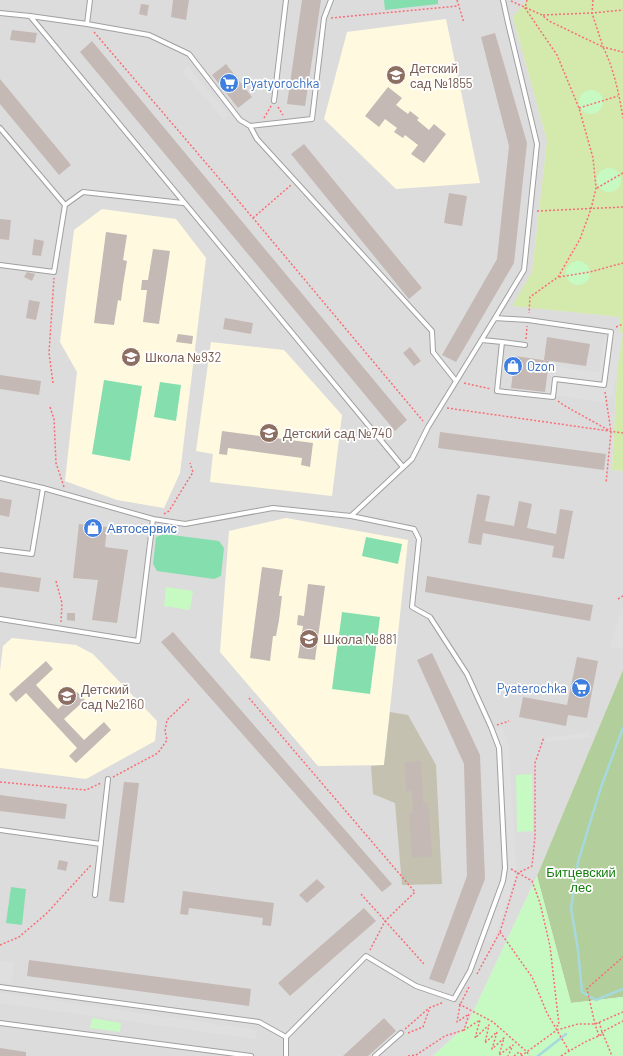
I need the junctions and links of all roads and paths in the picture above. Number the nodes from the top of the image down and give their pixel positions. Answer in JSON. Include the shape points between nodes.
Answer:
{"nodes":[{"id":1,"x":90,"y":0,"type":"edge"},
{"id":2,"x":286,"y":0,"type":"edge"},
{"id":3,"x":330,"y":0,"type":"edge"},
{"id":4,"x":456,"y":0,"type":"edge"},
{"id":5,"x":503,"y":0,"type":"edge"},
{"id":6,"x":509,"y":0,"type":"edge"},
{"id":7,"x":527,"y":0,"type":"edge"},
{"id":8,"x":593,"y":0,"type":"edge"},
{"id":9,"x":458,"y":6,"type":"junction"},
{"id":10,"x":525,"y":8,"type":"junction"},
{"id":11,"x":623,"y":10,"type":"edge"},
{"id":12,"x":0,"y":13,"type":"edge"},
{"id":13,"x":592,"y":13,"type":"junction"},
{"id":14,"x":542,"y":15,"type":"junction"},
{"id":15,"x":30,"y":16,"type":"junction"},
{"id":16,"x":324,"y":18,"type":"junction"},
{"id":17,"x":464,"y":23,"type":"dead end"},
{"id":18,"x":87,"y":24,"type":"junction"},
{"id":19,"x":603,"y":47,"type":"junction"},
{"id":20,"x":623,"y":52,"type":"edge"},
{"id":21,"x":618,"y":96,"type":"junction"},
{"id":22,"x":274,"y":101,"type":"junction"},
{"id":23,"x":579,"y":108,"type":"junction"},
{"id":24,"x":623,"y":118,"type":"edge"},
{"id":25,"x":288,"y":122,"type":"junction"},
{"id":26,"x":260,"y":125,"type":"junction"},
{"id":27,"x":250,"y":126,"type":"junction"},
{"id":28,"x":0,"y":128,"type":"edge"},
{"id":29,"x":623,"y":173,"type":"edge"},
{"id":30,"x":296,"y":181,"type":"junction"},
{"id":31,"x":596,"y":188,"type":"junction"},
{"id":32,"x":184,"y":203,"type":"junction"},
{"id":33,"x":65,"y":205,"type":"junction"},
{"id":34,"x":623,"y":207,"type":"edge"},
{"id":35,"x":591,"y":209,"type":"junction"},
{"id":36,"x":530,"y":212,"type":"junction"},
{"id":37,"x":253,"y":218,"type":"junction"},
{"id":38,"x":623,"y":263,"type":"edge"},
{"id":39,"x":0,"y":265,"type":"edge"},
{"id":40,"x":54,"y":272,"type":"junction"},
{"id":41,"x":558,"y":277,"type":"junction"},
{"id":42,"x":495,"y":318,"type":"junction"},
{"id":43,"x":528,"y":320,"type":"junction"},
{"id":44,"x":482,"y":340,"type":"junction"},
{"id":45,"x":502,"y":342,"type":"junction"},
{"id":46,"x":525,"y":344,"type":"joint"},
{"id":47,"x":456,"y":381,"type":"junction"},
{"id":48,"x":53,"y":383,"type":"dead end"},
{"id":49,"x":604,"y":385,"type":"junction"},
{"id":50,"x":497,"y":391,"type":"junction"},
{"id":51,"x":552,"y":397,"type":"junction"},
{"id":52,"x":50,"y":407,"type":"dead end"},
{"id":53,"x":440,"y":407,"type":"junction"},
{"id":54,"x":428,"y":427,"type":"junction"},
{"id":55,"x":611,"y":432,"type":"junction"},
{"id":56,"x":623,"y":433,"type":"edge"},
{"id":57,"x":190,"y":463,"type":"dead end"},
{"id":58,"x":403,"y":467,"type":"junction"},
{"id":59,"x":0,"y":478,"type":"edge"},
{"id":60,"x":606,"y":483,"type":"dead end"},
{"id":61,"x":43,"y":488,"type":"junction"},
{"id":62,"x":67,"y":494,"type":"junction"},
{"id":63,"x":351,"y":516,"type":"junction"},
{"id":64,"x":154,"y":519,"type":"junction"},
{"id":65,"x":0,"y":550,"type":"edge"},
{"id":66,"x":56,"y":581,"type":"dead end"},
{"id":67,"x":623,"y":596,"type":"edge"},
{"id":68,"x":618,"y":599,"type":"dead end"},
{"id":69,"x":0,"y":619,"type":"edge"},
{"id":70,"x":61,"y":629,"type":"junction"},
{"id":71,"x":249,"y":698,"type":"dead end"},
{"id":72,"x":189,"y":699,"type":"dead end"},
{"id":73,"x":508,"y":721,"type":"dead end"},
{"id":74,"x":491,"y":727,"type":"junction"},
{"id":75,"x":544,"y":736,"type":"dead end"},
{"id":76,"x":108,"y":779,"type":"junction"},
{"id":77,"x":0,"y":782,"type":"edge"},
{"id":78,"x":0,"y":830,"type":"edge"},
{"id":79,"x":101,"y":844,"type":"junction"},
{"id":80,"x":99,"y":856,"type":"junction"},
{"id":81,"x":510,"y":868,"type":"dead end"},
{"id":82,"x":518,"y":872,"type":"junction"},
{"id":83,"x":361,"y":894,"type":"dead end"},
{"id":84,"x":95,"y":895,"type":"dead end"},
{"id":85,"x":385,"y":921,"type":"junction"},
{"id":86,"x":500,"y":932,"type":"junction"},
{"id":87,"x":0,"y":945,"type":"edge"},
{"id":88,"x":366,"y":956,"type":"junction"},
{"id":89,"x":623,"y":956,"type":"edge"},
{"id":90,"x":424,"y":964,"type":"dead end"},
{"id":91,"x":474,"y":978,"type":"dead end"},
{"id":92,"x":471,"y":985,"type":"dead end"},
{"id":93,"x":0,"y":987,"type":"edge"},
{"id":94,"x":454,"y":999,"type":"junction"},
{"id":95,"x":460,"y":1004,"type":"junction"},
{"id":96,"x":429,"y":1008,"type":"junction"},
{"id":97,"x":623,"y":1012,"type":"edge"},
{"id":98,"x":623,"y":1021,"type":"edge"},
{"id":99,"x":599,"y":1022,"type":"junction"},
{"id":100,"x":0,"y":1023,"type":"edge"},
{"id":101,"x":595,"y":1024,"type":"junction"},
{"id":102,"x":555,"y":1027,"type":"junction"},
{"id":103,"x":464,"y":1030,"type":"junction"},
{"id":104,"x":557,"y":1030,"type":"junction"},
{"id":105,"x":401,"y":1033,"type":"joint"},
{"id":106,"x":603,"y":1033,"type":"junction"},
{"id":107,"x":407,"y":1034,"type":"dead end"},
{"id":108,"x":599,"y":1036,"type":"junction"},
{"id":109,"x":286,"y":1037,"type":"junction"},
{"id":110,"x":570,"y":1050,"type":"junction"},
{"id":111,"x":527,"y":1052,"type":"junction"},
{"id":112,"x":522,"y":1055,"type":"edge"},
{"id":113,"x":252,"y":1056,"type":"edge"},
{"id":114,"x":286,"y":1056,"type":"edge"},
{"id":115,"x":375,"y":1056,"type":"edge"},
{"id":116,"x":408,"y":1056,"type":"edge"},
{"id":117,"x":508,"y":1056,"type":"edge"},
{"id":118,"x":514,"y":1056,"type":"edge"},
{"id":119,"x":529,"y":1056,"type":"edge"},
{"id":120,"x":561,"y":1056,"type":"edge"},
{"id":121,"x":612,"y":1056,"type":"edge"}],
"edges":[{"from":1,"to":18,"type":"lane"},
{"from":2,"to":22,"type":"lane"},
{"from":3,"to":16,"type":"lane"},
{"from":4,"to":9,"type":"path"},
{"from":5,"to":36,"type":"lane","via":[[537,144]]},
{"from":6,"to":10,"type":"path"},
{"from":7,"to":10,"type":"path"},
{"from":8,"to":13,"type":"path"},
{"from":9,"to":16,"type":"path"},
{"from":9,"to":17,"type":"path"},
{"from":10,"to":14,"type":"path"},
{"from":10,"to":23,"type":"path","via":[[557,55]]},
{"from":11,"to":13,"type":"path"},
{"from":12,"to":15,"type":"lane"},
{"from":13,"to":14,"type":"path"},
{"from":13,"to":19,"type":"path"},
{"from":14,"to":19,"type":"path","via":[[549,21]]},
{"from":15,"to":18,"type":"lane"},
{"from":15,"to":32,"type":"lane"},
{"from":16,"to":25,"type":"lane","via":[[312,119]]},
{"from":18,"to":27,"type":"lane","via":[[149,35],[189,54],[240,120]]},
{"from":18,"to":37,"type":"path"},
{"from":19,"to":20,"type":"path"},
{"from":19,"to":21,"type":"path","via":[[614,76]]},
{"from":21,"to":23,"type":"path"},
{"from":21,"to":24,"type":"path"},
{"from":22,"to":25,"type":"path"},
{"from":22,"to":26,"type":"path"},
{"from":23,"to":31,"type":"path","via":[[593,158]]},
{"from":25,"to":26,"type":"lane"},
{"from":26,"to":27,"type":"lane"},
{"from":27,"to":30,"type":"lane","via":[[257,139]]},
{"from":28,"to":33,"type":"lane"},
{"from":29,"to":31,"type":"path"},
{"from":30,"to":37,"type":"path"},
{"from":30,"to":47,"type":"lane","via":[[432,331],[433,352]]},
{"from":31,"to":35,"type":"path"},
{"from":32,"to":33,"type":"lane","via":[[83,192]]},
{"from":32,"to":58,"type":"lane"},
{"from":33,"to":40,"type":"lane"},
{"from":34,"to":35,"type":"path"},
{"from":35,"to":36,"type":"path"},
{"from":35,"to":41,"type":"path","via":[[580,239]]},
{"from":36,"to":42,"type":"lane","via":[[524,270]]},
{"from":37,"to":54,"type":"path"},
{"from":38,"to":41,"type":"path"},
{"from":39,"to":40,"type":"lane"},
{"from":40,"to":48,"type":"path","via":[[49,353]]},
{"from":41,"to":43,"type":"path","via":[[530,297]]},
{"from":42,"to":43,"type":"lane"},
{"from":42,"to":44,"type":"lane"},
{"from":43,"to":46,"type":"path"},
{"from":43,"to":49,"type":"lane","via":[[611,332]]},
{"from":44,"to":45,"type":"lane"},
{"from":44,"to":47,"type":"lane"},
{"from":45,"to":46,"type":"lane"},
{"from":45,"to":50,"type":"lane"},
{"from":47,"to":50,"type":"path"},
{"from":47,"to":53,"type":"lane"},
{"from":49,"to":51,"type":"lane","via":[[555,379]]},
{"from":49,"to":55,"type":"path"},
{"from":50,"to":51,"type":"lane"},
{"from":51,"to":55,"type":"path"},
{"from":52,"to":62,"type":"path","via":[[54,419],[56,463]]},
{"from":53,"to":54,"type":"lane"},
{"from":53,"to":55,"type":"path"},
{"from":54,"to":58,"type":"lane","via":[[412,460]]},
{"from":55,"to":56,"type":"path"},
{"from":55,"to":60,"type":"path"},
{"from":57,"to":64,"type":"path","via":[[193,472],[169,511]]},
{"from":58,"to":63,"type":"lane"},
{"from":59,"to":61,"type":"lane"},
{"from":61,"to":62,"type":"lane"},
{"from":61,"to":65,"type":"lane","via":[[32,554]]},
{"from":62,"to":64,"type":"lane"},
{"from":63,"to":64,"type":"lane","via":[[273,508],[184,524]]},
{"from":63,"to":74,"type":"lane","via":[[414,529],[419,539],[412,607],[430,617],[467,674]]},
{"from":64,"to":70,"type":"lane","via":[[138,640]]},
{"from":66,"to":70,"type":"path","via":[[62,603]]},
{"from":67,"to":68,"type":"path"},
{"from":69,"to":70,"type":"lane"},
{"from":71,"to":85,"type":"path","via":[[415,892]]},
{"from":72,"to":76,"type":"path","via":[[166,720],[167,740],[158,753]]},
{"from":73,"to":74,"type":"path"},
{"from":74,"to":94,"type":"lane","via":[[499,748],[505,868],[503,881],[470,971]]},
{"from":75,"to":82,"type":"path","via":[[535,762],[535,837],[532,866]]},
{"from":76,"to":77,"type":"path","via":[[86,790]]},
{"from":76,"to":79,"type":"lane"},
{"from":78,"to":79,"type":"lane"},
{"from":79,"to":80,"type":"lane"},
{"from":80,"to":84,"type":"lane"},
{"from":80,"to":87,"type":"path","via":[[46,914],[19,936]]},
{"from":81,"to":82,"type":"path"},
{"from":82,"to":86,"type":"path"},
{"from":82,"to":102,"type":"path","via":[[532,881],[540,903],[550,946],[559,1025]]},
{"from":83,"to":85,"type":"path"},
{"from":85,"to":88,"type":"path"},
{"from":85,"to":90,"type":"path"},
{"from":86,"to":91,"type":"path"},
{"from":86,"to":102,"type":"path","via":[[532,976],[546,1013]]},
{"from":88,"to":94,"type":"lane","via":[[416,986]]},
{"from":88,"to":109,"type":"lane"},
{"from":89,"to":101,"type":"path","via":[[587,989]]},
{"from":92,"to":95,"type":"path"},
{"from":93,"to":109,"type":"lane","via":[[259,1022]]},
{"from":94,"to":96,"type":"path"},
{"from":95,"to":103,"type":"path","via":[[457,1022],[469,1014]]},
{"from":95,"to":111,"type":"path","via":[[493,1022]]},
{"from":96,"to":105,"type":"path"},
{"from":96,"to":107,"type":"path","via":[[423,1027]]},
{"from":97,"to":99,"type":"path"},
{"from":98,"to":106,"type":"path"},
{"from":99,"to":101,"type":"path"},
{"from":99,"to":106,"type":"path"},
{"from":100,"to":113,"type":"lane"},
{"from":101,"to":104,"type":"path","via":[[578,1024]]},
{"from":101,"to":108,"type":"path"},
{"from":102,"to":104,"type":"path"},
{"from":103,"to":116,"type":"path","via":[[445,1036],[416,1055]]},
{"from":103,"to":117,"type":"path","via":[[480,1020],[474,1038],[489,1025],[485,1043],[497,1032],[492,1049],[504,1038],[500,1055],[513,1045]]},
{"from":104,"to":110,"type":"path"},
{"from":104,"to":111,"type":"path"},
{"from":105,"to":115,"type":"lane"},
{"from":106,"to":108,"type":"path"},
{"from":106,"to":121,"type":"path"},
{"from":108,"to":110,"type":"path"},
{"from":109,"to":114,"type":"lane"},
{"from":110,"to":120,"type":"path"},
{"from":111,"to":112,"type":"path"},
{"from":111,"to":119,"type":"path"},
{"from":112,"to":118,"type":"path","via":[[519,1052]]}]}
